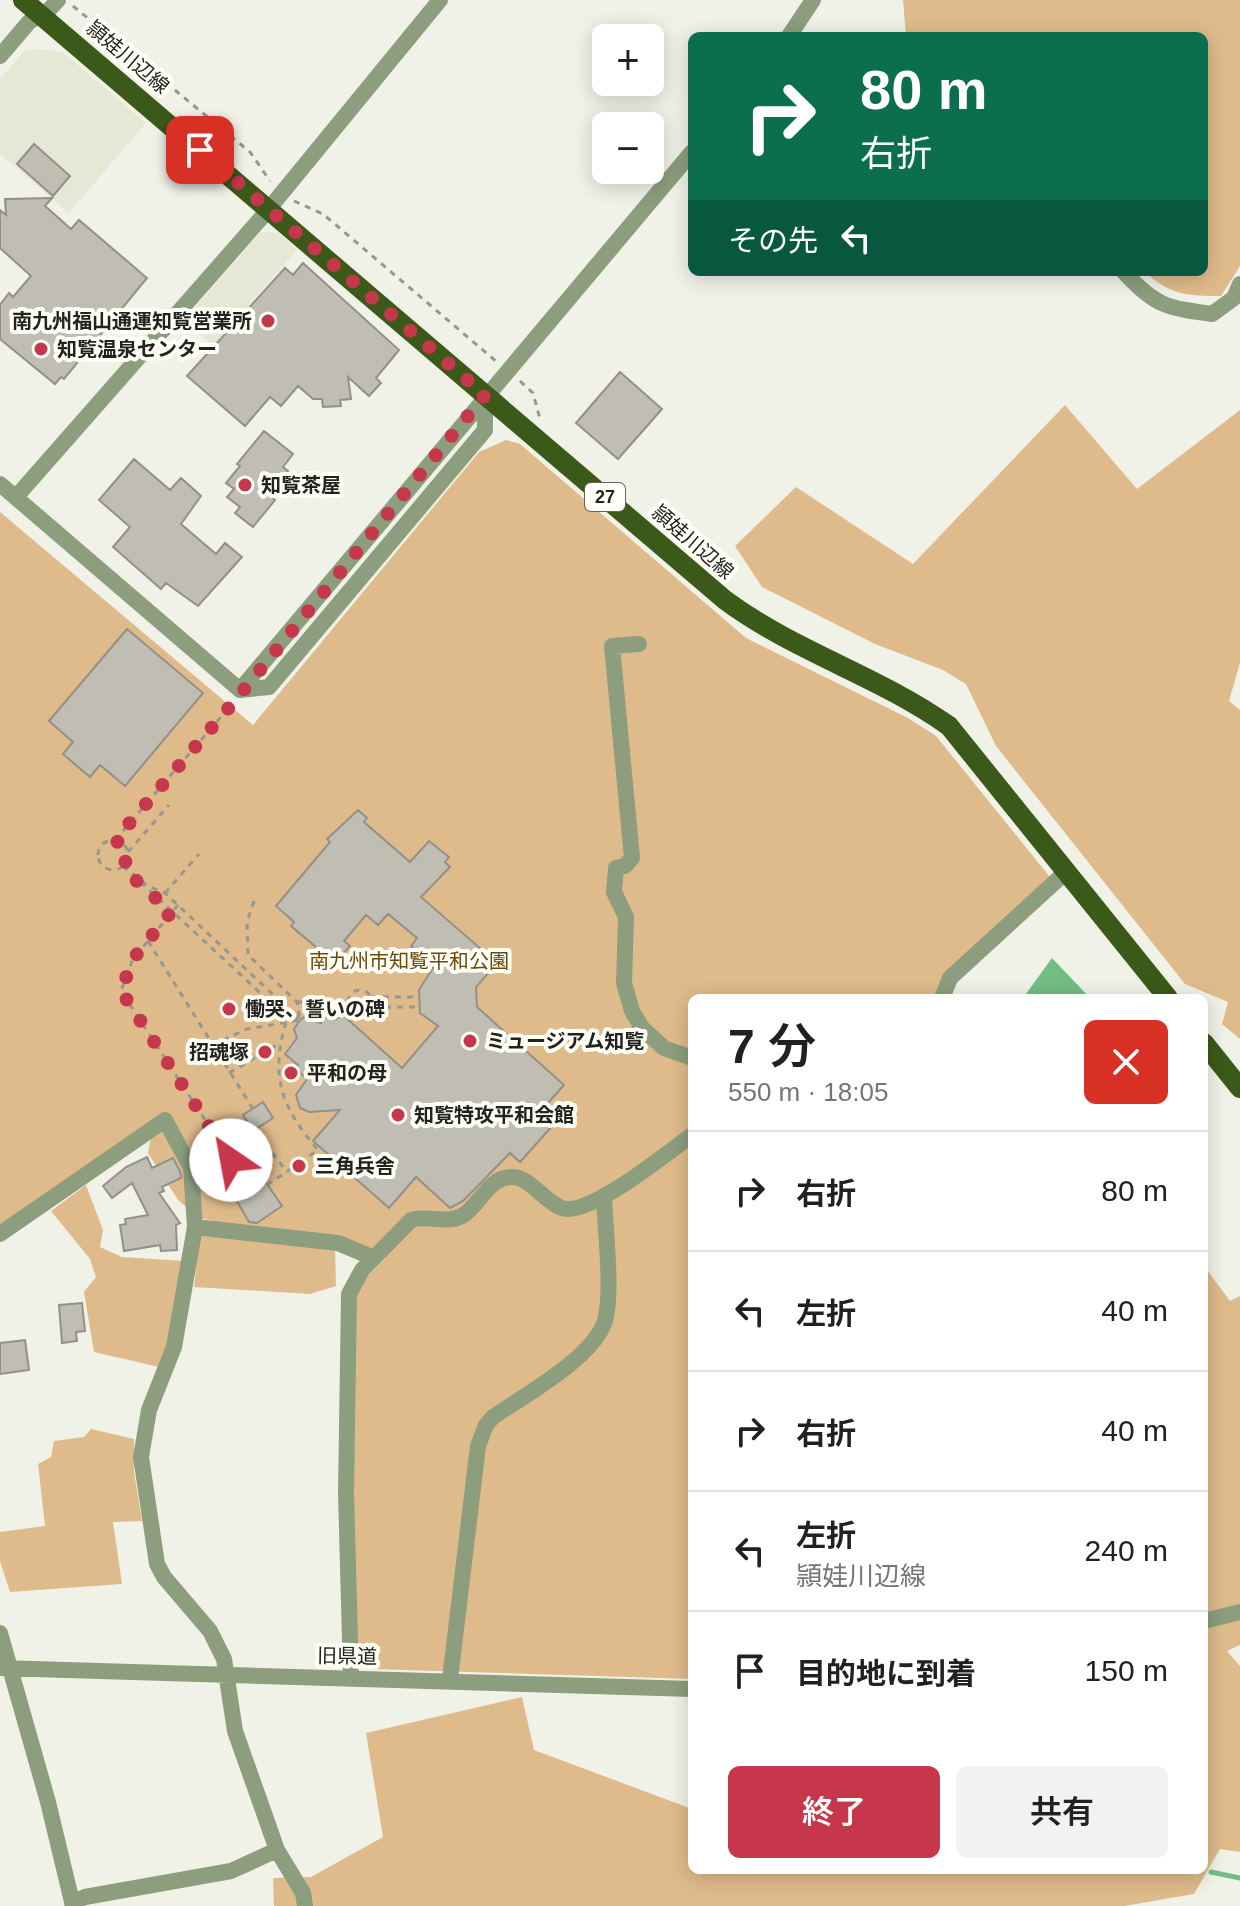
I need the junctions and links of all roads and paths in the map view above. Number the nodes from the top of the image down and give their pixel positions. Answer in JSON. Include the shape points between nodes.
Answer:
{"nodes":[{"id":1,"x":23,"y":0,"type":"edge"},
{"id":2,"x":58,"y":0,"type":"edge"},
{"id":3,"x":440,"y":0,"type":"edge"},
{"id":4,"x":813,"y":0,"type":"edge"},
{"id":5,"x":40,"y":14,"type":"junction"},
{"id":6,"x":792,"y":32,"type":"edge"},
{"id":7,"x":0,"y":56,"type":"edge"},
{"id":8,"x":688,"y":157,"type":"edge"},
{"id":9,"x":269,"y":208,"type":"junction"},
{"id":10,"x":1128,"y":276,"type":"edge"},
{"id":11,"x":1240,"y":284,"type":"edge"},
{"id":12,"x":484,"y":351,"type":"dead end"},
{"id":13,"x":477,"y":359,"type":"dead end"},
{"id":14,"x":513,"y":375,"type":"dead end"},
{"id":15,"x":485,"y":395,"type":"junction"},
{"id":16,"x":542,"y":426,"type":"dead end"},
{"id":17,"x":0,"y":484,"type":"edge"},
{"id":18,"x":16,"y":497,"type":"junction"},
{"id":19,"x":639,"y":644,"type":"dead end"},
{"id":20,"x":240,"y":690,"type":"junction"},
{"id":21,"x":169,"y":805,"type":"dead end"},
{"id":22,"x":115,"y":840,"type":"junction"},
{"id":23,"x":128,"y":852,"type":"junction"},
{"id":24,"x":199,"y":854,"type":"dead end"},
{"id":25,"x":123,"y":866,"type":"junction"},
{"id":26,"x":1067,"y":871,"type":"junction"},
{"id":27,"x":165,"y":893,"type":"junction"},
{"id":28,"x":254,"y":901,"type":"dead end"},
{"id":29,"x":178,"y":905,"type":"junction"},
{"id":30,"x":171,"y":912,"type":"junction"},
{"id":31,"x":148,"y":941,"type":"junction"},
{"id":32,"x":942,"y":994,"type":"edge"},
{"id":33,"x":1165,"y":994,"type":"edge"},
{"id":34,"x":371,"y":997,"type":"junction"},
{"id":35,"x":297,"y":1002,"type":"junction"},
{"id":36,"x":348,"y":1002,"type":"junction"},
{"id":37,"x":371,"y":1007,"type":"junction"},
{"id":38,"x":300,"y":1020,"type":"junction"},
{"id":39,"x":286,"y":1022,"type":"junction"},
{"id":40,"x":280,"y":1043,"type":"junction"},
{"id":41,"x":212,"y":1045,"type":"junction"},
{"id":42,"x":1208,"y":1048,"type":"edge"},
{"id":43,"x":688,"y":1057,"type":"edge"},
{"id":44,"x":229,"y":1073,"type":"junction"},
{"id":45,"x":1240,"y":1088,"type":"edge"},
{"id":46,"x":253,"y":1109,"type":"dead end"},
{"id":47,"x":688,"y":1138,"type":"edge"},
{"id":48,"x":305,"y":1159,"type":"dead end"},
{"id":49,"x":231,"y":1160,"type":"junction"},
{"id":50,"x":294,"y":1167,"type":"dead end"},
{"id":51,"x":191,"y":1168,"type":"junction"},
{"id":52,"x":287,"y":1172,"type":"junction"},
{"id":53,"x":245,"y":1181,"type":"dead end"},
{"id":54,"x":267,"y":1185,"type":"dead end"},
{"id":55,"x":230,"y":1194,"type":"dead end"},
{"id":56,"x":604,"y":1196,"type":"junction"},
{"id":57,"x":195,"y":1227,"type":"junction"},
{"id":58,"x":0,"y":1234,"type":"edge"},
{"id":59,"x":374,"y":1258,"type":"junction"},
{"id":60,"x":1240,"y":1612,"type":"edge"},
{"id":61,"x":1208,"y":1620,"type":"edge"},
{"id":62,"x":0,"y":1633,"type":"edge"},
{"id":63,"x":5,"y":1667,"type":"edge"},
{"id":64,"x":227,"y":1674,"type":"junction"},
{"id":65,"x":351,"y":1677,"type":"junction"},
{"id":66,"x":450,"y":1679,"type":"junction"},
{"id":67,"x":688,"y":1689,"type":"edge"},
{"id":68,"x":277,"y":1850,"type":"junction"},
{"id":69,"x":72,"y":1905,"type":"edge"},
{"id":70,"x":305,"y":1906,"type":"edge"}],
"edges":[{"from":1,"to":5,"type":"main road","name":"頴娃川辺線","number":"27"},
{"from":2,"to":5,"type":"street"},
{"from":3,"to":9,"type":"street"},
{"from":4,"to":6,"type":"street"},
{"from":5,"to":7,"type":"street"},
{"from":5,"to":9,"type":"main road","name":"頴娃川辺線","number":"27"},
{"from":8,"to":15,"type":"street"},
{"from":9,"to":15,"type":"main road","name":"頴娃川辺線","number":"27"},
{"from":9,"to":18,"type":"street"},
{"from":10,"to":11,"type":"street","via":[[1147,297],[1167,308],[1212,314],[1234,298]]},
{"from":12,"to":13,"type":"path"},
{"from":14,"to":16,"type":"path","via":[[533,393]]},
{"from":15,"to":20,"type":"street","via":[[485,430],[269,687]]},
{"from":15,"to":26,"type":"main road","name":"頴娃川辺線","number":"27","via":[[753,621],[949,726]]},
{"from":17,"to":18,"type":"street"},
{"from":18,"to":20,"type":"street"},
{"from":19,"to":43,"type":"street","via":[[612,646],[632,858],[616,868],[614,892],[626,917],[625,992],[652,1039]]},
{"from":20,"to":22,"type":"path"},
{"from":21,"to":23,"type":"path"},
{"from":22,"to":23,"type":"path"},
{"from":22,"to":25,"type":"path","via":[[101,845],[98,860],[109,870]]},
{"from":23,"to":25,"type":"path"},
{"from":24,"to":27,"type":"path"},
{"from":25,"to":27,"type":"path"},
{"from":25,"to":30,"type":"path"},
{"from":26,"to":32,"type":"street","via":[[950,978]]},
{"from":26,"to":33,"type":"main road","name":"頴娃川辺線","number":"27"},
{"from":27,"to":29,"type":"path"},
{"from":28,"to":35,"type":"path","via":[[247,922],[248,955]]},
{"from":29,"to":30,"type":"path"},
{"from":29,"to":38,"type":"path"},
{"from":30,"to":31,"type":"path"},
{"from":30,"to":38,"type":"path","via":[[269,1001]]},
{"from":31,"to":41,"type":"path"},
{"from":31,"to":49,"type":"path","via":[[133,959],[121,991]]},
{"from":34,"to":36,"type":"path","via":[[358,990]]},
{"from":34,"to":37,"type":"path"},
{"from":34,"to":37,"type":"path","via":[[412,997],[420,1002],[413,1007]]},
{"from":35,"to":36,"type":"path"},
{"from":35,"to":38,"type":"path"},
{"from":36,"to":37,"type":"path","via":[[358,1014]]},
{"from":38,"to":39,"type":"path"},
{"from":39,"to":40,"type":"path"},
{"from":39,"to":41,"type":"path","via":[[247,1029]]},
{"from":40,"to":44,"type":"path"},
{"from":40,"to":48,"type":"path","via":[[280,1084],[287,1105],[318,1150]]},
{"from":41,"to":44,"type":"path"},
{"from":42,"to":45,"type":"main road"},
{"from":44,"to":46,"type":"path"},
{"from":47,"to":56,"type":"street"},
{"from":49,"to":52,"type":"path","via":[[249,1150],[260,1161],[273,1154]]},
{"from":49,"to":53,"type":"path"},
{"from":50,"to":52,"type":"path"},
{"from":51,"to":55,"type":"path","via":[[214,1169]]},
{"from":51,"to":57,"type":"street"},
{"from":51,"to":58,"type":"street","via":[[165,1120]]},
{"from":52,"to":54,"type":"path"},
{"from":56,"to":59,"type":"street","via":[[570,1211],[548,1202],[525,1181],[507,1177],[464,1215],[411,1220]]},
{"from":56,"to":66,"type":"street","via":[[604,1322],[587,1349],[486,1425],[478,1446]]},
{"from":57,"to":59,"type":"street","via":[[338,1243]]},
{"from":57,"to":64,"type":"street","via":[[174,1347],[149,1410],[141,1457],[157,1564],[210,1631]]},
{"from":59,"to":65,"type":"street","via":[[355,1279],[348,1314]]},
{"from":60,"to":61,"type":"street"},
{"from":62,"to":63,"type":"street"},
{"from":63,"to":64,"type":"street","name":"旧県道"},
{"from":63,"to":69,"type":"street","via":[[48,1802]]},
{"from":64,"to":65,"type":"street","name":"旧県道"},
{"from":64,"to":68,"type":"street","via":[[235,1731]]},
{"from":65,"to":66,"type":"street","name":"旧県道"},
{"from":66,"to":67,"type":"street","name":"旧県道"},
{"from":68,"to":69,"type":"street","via":[[231,1871],[85,1897]]},
{"from":68,"to":70,"type":"street","via":[[303,1893]]}]}
